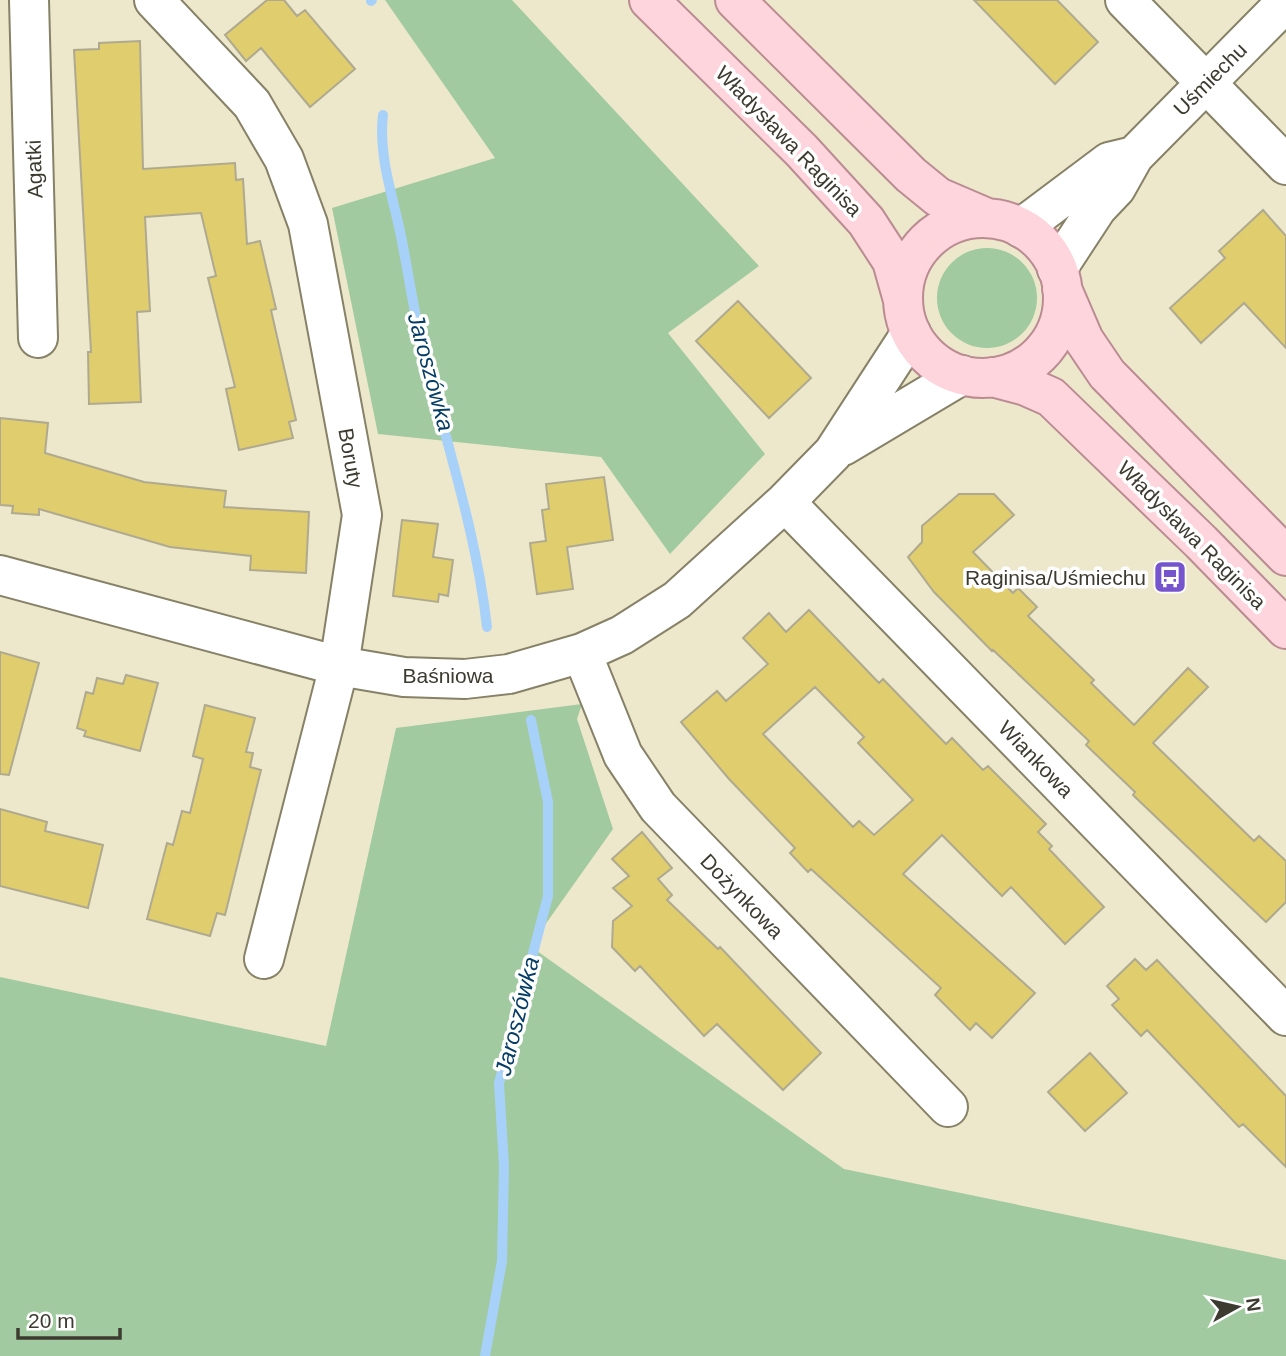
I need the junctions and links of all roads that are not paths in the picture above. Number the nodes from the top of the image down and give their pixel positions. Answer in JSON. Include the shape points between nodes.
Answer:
{"nodes":[{"id":1,"x":29,"y":0,"type":"edge"},
{"id":2,"x":155,"y":0,"type":"edge"},
{"id":3,"x":649,"y":0,"type":"edge"},
{"id":4,"x":735,"y":0,"type":"edge"},
{"id":5,"x":1125,"y":0,"type":"edge"},
{"id":6,"x":1286,"y":2,"type":"edge"},
{"id":7,"x":1206,"y":82,"type":"junction"},
{"id":8,"x":1134,"y":156,"type":"junction"},
{"id":9,"x":1286,"y":165,"type":"edge"},
{"id":10,"x":1004,"y":223,"type":"junction"},
{"id":11,"x":1059,"y":279,"type":"junction"},
{"id":12,"x":907,"y":316,"type":"junction"},
{"id":13,"x":38,"y":338,"type":"dead end"},
{"id":14,"x":977,"y":376,"type":"junction"},
{"id":15,"x":833,"y":453,"type":"junction"},
{"id":16,"x":785,"y":502,"type":"junction"},
{"id":17,"x":1286,"y":556,"type":"edge"},
{"id":18,"x":0,"y":575,"type":"edge"},
{"id":19,"x":1286,"y":629,"type":"edge"},
{"id":20,"x":582,"y":653,"type":"junction"},
{"id":21,"x":339,"y":666,"type":"junction"},
{"id":22,"x":264,"y":958,"type":"dead end"},
{"id":23,"x":1286,"y":1016,"type":"edge"},
{"id":24,"x":948,"y":1107,"type":"dead end"}],
"edges":[{"from":1,"to":13,"type":"street","name":"Agatki"},
{"from":2,"to":21,"type":"street","name":"Boruty","via":[[253,104],[284,159],[308,223],[362,515]]},
{"from":3,"to":12,"type":"main road","name":"Władysława Raginisa","via":[[866,221],[892,261]]},
{"from":4,"to":10,"type":"main road","via":[[911,175],[938,197]]},
{"from":5,"to":7,"type":"street"},
{"from":6,"to":7,"type":"street","name":"Uśmiechu"},
{"from":7,"to":8,"type":"street","name":"Uśmiechu"},
{"from":7,"to":9,"type":"street"},
{"from":8,"to":10,"type":"street","name":"Uśmiechu","via":[[1109,162]]},
{"from":8,"to":11,"type":"street","name":"Uśmiechu","via":[[1116,188],[1097,208]]},
{"from":10,"to":11,"type":"main road","via":[[1048,252]]},
{"from":10,"to":12,"type":"main road","via":[[950,224],[927,240],[911,263]]},
{"from":11,"to":14,"type":"main road","via":[[1062,307],[1051,340],[1026,365]]},
{"from":11,"to":17,"type":"main road","via":[[1084,340],[1107,374]]},
{"from":12,"to":14,"type":"main road","via":[[924,351],[941,366]]},
{"from":12,"to":15,"type":"street","name":"Baśniowa"},
{"from":14,"to":15,"type":"street","name":"Baśniowa"},
{"from":14,"to":19,"type":"main road","name":"Władysława Raginisa","via":[[1026,386],[1051,397]]},
{"from":15,"to":16,"type":"street","name":"Baśniowa"},
{"from":16,"to":20,"type":"street","name":"Baśniowa","via":[[677,600],[622,635]]},
{"from":16,"to":23,"type":"street","name":"Wiankowa"},
{"from":18,"to":21,"type":"street","name":"Baśniowa"},
{"from":20,"to":21,"type":"street","name":"Baśniowa","via":[[509,674],[466,679],[404,677]]},
{"from":20,"to":24,"type":"street","name":"Dożynkowa","via":[[623,755],[658,807]]},
{"from":21,"to":22,"type":"street","name":"Boruty"}]}
